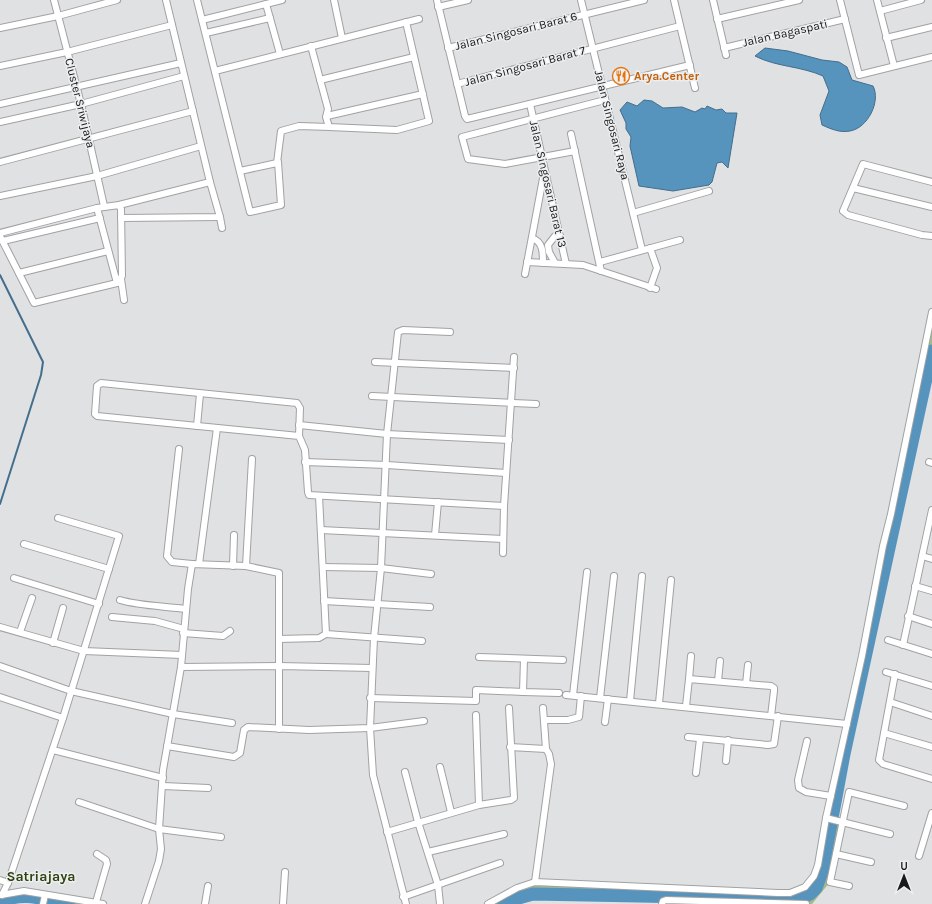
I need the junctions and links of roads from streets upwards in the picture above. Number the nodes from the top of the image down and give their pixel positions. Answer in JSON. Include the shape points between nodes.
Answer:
{"nodes":[{"id":1,"x":54,"y":0,"type":"edge"},
{"id":2,"x":117,"y":0,"type":"edge"},
{"id":3,"x":166,"y":0,"type":"edge"},
{"id":4,"x":197,"y":0,"type":"edge"},
{"id":5,"x":282,"y":0,"type":"edge"},
{"id":6,"x":342,"y":0,"type":"edge"},
{"id":7,"x":437,"y":0,"type":"edge"},
{"id":8,"x":468,"y":0,"type":"edge"},
{"id":9,"x":581,"y":0,"type":"edge"},
{"id":10,"x":644,"y":0,"type":"edge"},
{"id":11,"x":674,"y":0,"type":"edge"},
{"id":12,"x":713,"y":0,"type":"edge"},
{"id":13,"x":799,"y":0,"type":"edge"},
{"id":14,"x":840,"y":0,"type":"edge"},
{"id":15,"x":877,"y":0,"type":"edge"},
{"id":16,"x":921,"y":0,"type":"edge"},
{"id":17,"x":334,"y":1,"type":"edge"},
{"id":18,"x":266,"y":4,"type":"junction"},
{"id":19,"x":438,"y":7,"type":"junction"},
{"id":20,"x":880,"y":11,"type":"junction"},
{"id":21,"x":585,"y":15,"type":"junction"},
{"id":22,"x":58,"y":16,"type":"junction"},
{"id":23,"x":270,"y":18,"type":"junction"},
{"id":24,"x":419,"y":19,"type":"dead end"},
{"id":25,"x":717,"y":19,"type":"junction"},
{"id":26,"x":845,"y":19,"type":"junction"},
{"id":27,"x":202,"y":20,"type":"junction"},
{"id":28,"x":406,"y":22,"type":"junction"},
{"id":29,"x":172,"y":25,"type":"junction"},
{"id":30,"x":680,"y":26,"type":"junction"},
{"id":31,"x":932,"y":27,"type":"edge"},
{"id":32,"x":0,"y":28,"type":"edge"},
{"id":33,"x":206,"y":33,"type":"junction"},
{"id":34,"x":342,"y":38,"type":"junction"},
{"id":35,"x":886,"y":38,"type":"junction"},
{"id":36,"x":311,"y":46,"type":"junction"},
{"id":37,"x":448,"y":48,"type":"junction"},
{"id":38,"x":724,"y":48,"type":"junction"},
{"id":39,"x":593,"y":49,"type":"junction"},
{"id":40,"x":67,"y":52,"type":"junction"},
{"id":41,"x":280,"y":54,"type":"junction"},
{"id":42,"x":726,"y":55,"type":"dead end"},
{"id":43,"x":414,"y":57,"type":"junction"},
{"id":44,"x":932,"y":57,"type":"edge"},
{"id":45,"x":181,"y":62,"type":"junction"},
{"id":46,"x":690,"y":65,"type":"junction"},
{"id":47,"x":0,"y":66,"type":"edge"},
{"id":48,"x":894,"y":66,"type":"junction"},
{"id":49,"x":215,"y":71,"type":"junction"},
{"id":50,"x":184,"y":76,"type":"junction"},
{"id":51,"x":320,"y":80,"type":"junction"},
{"id":52,"x":457,"y":84,"type":"junction"},
{"id":53,"x":76,"y":87,"type":"junction"},
{"id":54,"x":602,"y":87,"type":"junction"},
{"id":55,"x":695,"y":88,"type":"dead end"},
{"id":56,"x":423,"y":94,"type":"junction"},
{"id":57,"x":605,"y":100,"type":"junction"},
{"id":58,"x":0,"y":104,"type":"edge"},
{"id":59,"x":81,"y":104,"type":"junction"},
{"id":60,"x":530,"y":104,"type":"junction"},
{"id":61,"x":193,"y":111,"type":"junction"},
{"id":62,"x":327,"y":116,"type":"junction"},
{"id":63,"x":533,"y":118,"type":"junction"},
{"id":64,"x":0,"y":122,"type":"edge"},
{"id":65,"x":330,"y":127,"type":"junction"},
{"id":66,"x":571,"y":134,"type":"dead end"},
{"id":67,"x":90,"y":139,"type":"junction"},
{"id":68,"x":201,"y":146,"type":"junction"},
{"id":69,"x":575,"y":151,"type":"junction"},
{"id":70,"x":542,"y":157,"type":"junction"},
{"id":71,"x":0,"y":162,"type":"edge"},
{"id":72,"x":278,"y":162,"type":"junction"},
{"id":73,"x":544,"y":170,"type":"junction"},
{"id":74,"x":240,"y":171,"type":"junction"},
{"id":75,"x":97,"y":176,"type":"junction"},
{"id":76,"x":210,"y":182,"type":"junction"},
{"id":77,"x":932,"y":182,"type":"edge"},
{"id":78,"x":853,"y":188,"type":"junction"},
{"id":79,"x":709,"y":192,"type":"dead end"},
{"id":80,"x":0,"y":196,"type":"edge"},
{"id":81,"x":552,"y":201,"type":"junction"},
{"id":82,"x":538,"y":202,"type":"junction"},
{"id":83,"x":118,"y":204,"type":"junction"},
{"id":84,"x":104,"y":206,"type":"junction"},
{"id":85,"x":932,"y":207,"type":"edge"},
{"id":86,"x":97,"y":208,"type":"junction"},
{"id":87,"x":633,"y":213,"type":"junction"},
{"id":88,"x":220,"y":217,"type":"junction"},
{"id":89,"x":100,"y":218,"type":"junction"},
{"id":90,"x":121,"y":218,"type":"junction"},
{"id":91,"x":222,"y":228,"type":"dead end"},
{"id":92,"x":560,"y":236,"type":"junction"},
{"id":93,"x":932,"y":236,"type":"edge"},
{"id":94,"x":1,"y":237,"type":"edge"},
{"id":95,"x":532,"y":238,"type":"junction"},
{"id":96,"x":680,"y":240,"type":"dead end"},
{"id":97,"x":650,"y":248,"type":"junction"},
{"id":98,"x":642,"y":250,"type":"junction"},
{"id":99,"x":108,"y":251,"type":"junction"},
{"id":100,"x":527,"y":262,"type":"junction"},
{"id":101,"x":600,"y":262,"type":"junction"},
{"id":102,"x":542,"y":263,"type":"junction"},
{"id":103,"x":555,"y":263,"type":"junction"},
{"id":104,"x":566,"y":264,"type":"junction"},
{"id":105,"x":601,"y":271,"type":"junction"},
{"id":106,"x":19,"y":273,"type":"junction"},
{"id":107,"x":525,"y":274,"type":"dead end"},
{"id":108,"x":119,"y":281,"type":"junction"},
{"id":109,"x":124,"y":300,"type":"dead end"},
{"id":110,"x":932,"y":312,"type":"edge"},
{"id":111,"x":450,"y":332,"type":"dead end"},
{"id":112,"x":514,"y":358,"type":"dead end"},
{"id":113,"x":375,"y":362,"type":"dead end"},
{"id":114,"x":394,"y":363,"type":"junction"},
{"id":115,"x":514,"y":368,"type":"junction"},
{"id":116,"x":200,"y":394,"type":"junction"},
{"id":117,"x":372,"y":396,"type":"dead end"},
{"id":118,"x":391,"y":397,"type":"junction"},
{"id":119,"x":512,"y":403,"type":"junction"},
{"id":120,"x":536,"y":404,"type":"dead end"},
{"id":121,"x":299,"y":425,"type":"junction"},
{"id":122,"x":197,"y":426,"type":"junction"},
{"id":123,"x":217,"y":428,"type":"junction"},
{"id":124,"x":387,"y":434,"type":"junction"},
{"id":125,"x":299,"y":436,"type":"junction"},
{"id":126,"x":509,"y":440,"type":"junction"},
{"id":127,"x":179,"y":449,"type":"dead end"},
{"id":128,"x":252,"y":459,"type":"dead end"},
{"id":129,"x":305,"y":462,"type":"junction"},
{"id":130,"x":387,"y":465,"type":"junction"},
{"id":131,"x":506,"y":473,"type":"junction"},
{"id":132,"x":319,"y":496,"type":"junction"},
{"id":133,"x":385,"y":499,"type":"junction"},
{"id":134,"x":438,"y":502,"type":"junction"},
{"id":135,"x":504,"y":506,"type":"junction"},
{"id":136,"x":932,"y":510,"type":"edge"},
{"id":137,"x":58,"y":518,"type":"dead end"},
{"id":138,"x":930,"y":528,"type":"edge"},
{"id":139,"x":321,"y":530,"type":"junction"},
{"id":140,"x":383,"y":533,"type":"junction"},
{"id":141,"x":234,"y":535,"type":"dead end"},
{"id":142,"x":435,"y":535,"type":"junction"},
{"id":143,"x":502,"y":539,"type":"junction"},
{"id":144,"x":24,"y":544,"type":"dead end"},
{"id":145,"x":503,"y":553,"type":"dead end"},
{"id":146,"x":922,"y":556,"type":"junction"},
{"id":147,"x":932,"y":559,"type":"edge"},
{"id":148,"x":192,"y":564,"type":"junction"},
{"id":149,"x":199,"y":564,"type":"junction"},
{"id":150,"x":233,"y":566,"type":"junction"},
{"id":151,"x":246,"y":566,"type":"junction"},
{"id":152,"x":323,"y":567,"type":"junction"},
{"id":153,"x":110,"y":568,"type":"junction"},
{"id":154,"x":381,"y":568,"type":"junction"},
{"id":155,"x":587,"y":572,"type":"dead end"},
{"id":156,"x":431,"y":574,"type":"dead end"},
{"id":157,"x":614,"y":576,"type":"dead end"},
{"id":158,"x":642,"y":576,"type":"dead end"},
{"id":159,"x":14,"y":578,"type":"dead end"},
{"id":160,"x":671,"y":580,"type":"dead end"},
{"id":161,"x":916,"y":586,"type":"junction"},
{"id":162,"x":932,"y":592,"type":"edge"},
{"id":163,"x":32,"y":598,"type":"dead end"},
{"id":164,"x":120,"y":600,"type":"dead end"},
{"id":165,"x":324,"y":601,"type":"junction"},
{"id":166,"x":99,"y":604,"type":"junction"},
{"id":167,"x":376,"y":604,"type":"junction"},
{"id":168,"x":430,"y":607,"type":"dead end"},
{"id":169,"x":63,"y":608,"type":"dead end"},
{"id":170,"x":186,"y":609,"type":"junction"},
{"id":171,"x":908,"y":616,"type":"junction"},
{"id":172,"x":112,"y":617,"type":"dead end"},
{"id":173,"x":932,"y":624,"type":"edge"},
{"id":174,"x":0,"y":627,"type":"edge"},
{"id":175,"x":184,"y":631,"type":"junction"},
{"id":176,"x":230,"y":631,"type":"dead end"},
{"id":177,"x":20,"y":632,"type":"junction"},
{"id":178,"x":326,"y":634,"type":"junction"},
{"id":179,"x":374,"y":638,"type":"junction"},
{"id":180,"x":279,"y":639,"type":"junction"},
{"id":181,"x":888,"y":640,"type":"dead end"},
{"id":182,"x":422,"y":641,"type":"dead end"},
{"id":183,"x":53,"y":643,"type":"junction"},
{"id":184,"x":903,"y":645,"type":"junction"},
{"id":185,"x":84,"y":651,"type":"junction"},
{"id":186,"x":932,"y":654,"type":"edge"},
{"id":187,"x":182,"y":655,"type":"junction"},
{"id":188,"x":691,"y":656,"type":"dead end"},
{"id":189,"x":479,"y":657,"type":"dead end"},
{"id":190,"x":524,"y":659,"type":"junction"},
{"id":191,"x":564,"y":660,"type":"dead end"},
{"id":192,"x":720,"y":661,"type":"dead end"},
{"id":193,"x":748,"y":665,"type":"dead end"},
{"id":194,"x":0,"y":666,"type":"edge"},
{"id":195,"x":279,"y":666,"type":"junction"},
{"id":196,"x":181,"y":667,"type":"junction"},
{"id":197,"x":372,"y":668,"type":"junction"},
{"id":198,"x":886,"y":672,"type":"dead end"},
{"id":199,"x":895,"y":674,"type":"junction"},
{"id":200,"x":689,"y":679,"type":"junction"},
{"id":201,"x":718,"y":681,"type":"junction"},
{"id":202,"x":746,"y":684,"type":"junction"},
{"id":203,"x":932,"y":686,"type":"edge"},
{"id":204,"x":72,"y":691,"type":"junction"},
{"id":205,"x":523,"y":692,"type":"junction"},
{"id":206,"x":559,"y":693,"type":"dead end"},
{"id":207,"x":581,"y":696,"type":"junction"},
{"id":208,"x":0,"y":697,"type":"edge"},
{"id":209,"x":370,"y":698,"type":"junction"},
{"id":210,"x":600,"y":698,"type":"junction"},
{"id":211,"x":608,"y":699,"type":"junction"},
{"id":212,"x":630,"y":701,"type":"junction"},
{"id":213,"x":890,"y":702,"type":"junction"},
{"id":214,"x":659,"y":703,"type":"junction"},
{"id":215,"x":686,"y":706,"type":"junction"},
{"id":216,"x":509,"y":708,"type":"dead end"},
{"id":217,"x":543,"y":708,"type":"dead end"},
{"id":218,"x":173,"y":714,"type":"junction"},
{"id":219,"x":476,"y":715,"type":"dead end"},
{"id":220,"x":771,"y":716,"type":"junction"},
{"id":221,"x":778,"y":716,"type":"junction"},
{"id":222,"x":932,"y":716,"type":"edge"},
{"id":223,"x":63,"y":718,"type":"junction"},
{"id":224,"x":544,"y":720,"type":"junction"},
{"id":225,"x":424,"y":721,"type":"dead end"},
{"id":226,"x":605,"y":722,"type":"dead end"},
{"id":227,"x":232,"y":723,"type":"dead end"},
{"id":228,"x":847,"y":724,"type":"junction"},
{"id":229,"x":370,"y":728,"type":"junction"},
{"id":230,"x":278,"y":729,"type":"junction"},
{"id":231,"x":884,"y":733,"type":"junction"},
{"id":232,"x":688,"y":737,"type":"dead end"},
{"id":233,"x":700,"y":738,"type":"junction"},
{"id":234,"x":728,"y":740,"type":"junction"},
{"id":235,"x":808,"y":742,"type":"dead end"},
{"id":236,"x":167,"y":746,"type":"junction"},
{"id":237,"x":510,"y":747,"type":"junction"},
{"id":238,"x":932,"y":747,"type":"edge"},
{"id":239,"x":546,"y":749,"type":"junction"},
{"id":240,"x":53,"y":750,"type":"junction"},
{"id":241,"x":726,"y":761,"type":"dead end"},
{"id":242,"x":440,"y":767,"type":"dead end"},
{"id":243,"x":405,"y":772,"type":"dead end"},
{"id":244,"x":696,"y":773,"type":"dead end"},
{"id":245,"x":163,"y":778,"type":"junction"},
{"id":246,"x":932,"y":779,"type":"edge"},
{"id":247,"x":163,"y":786,"type":"junction"},
{"id":248,"x":208,"y":788,"type":"dead end"},
{"id":249,"x":832,"y":796,"type":"junction"},
{"id":250,"x":79,"y":802,"type":"dead end"},
{"id":251,"x":479,"y":805,"type":"junction"},
{"id":252,"x":904,"y":806,"type":"dead end"},
{"id":253,"x":452,"y":812,"type":"junction"},
{"id":254,"x":932,"y":813,"type":"edge"},
{"id":255,"x":828,"y":818,"type":"junction"},
{"id":256,"x":418,"y":822,"type":"junction"},
{"id":257,"x":841,"y":822,"type":"junction"},
{"id":258,"x":159,"y":829,"type":"junction"},
{"id":259,"x":387,"y":832,"type":"junction"},
{"id":260,"x":504,"y":834,"type":"dead end"},
{"id":261,"x":890,"y":834,"type":"dead end"},
{"id":262,"x":221,"y":837,"type":"dead end"},
{"id":263,"x":428,"y":852,"type":"junction"},
{"id":264,"x":97,"y":854,"type":"dead end"},
{"id":265,"x":836,"y":854,"type":"junction"},
{"id":266,"x":919,"y":856,"type":"dead end"},
{"id":267,"x":871,"y":862,"type":"dead end"},
{"id":268,"x":500,"y":863,"type":"dead end"},
{"id":269,"x":285,"y":872,"type":"dead end"},
{"id":270,"x":0,"y":880,"type":"edge"},
{"id":271,"x":535,"y":882,"type":"junction"},
{"id":272,"x":8,"y":883,"type":"junction"},
{"id":273,"x":438,"y":885,"type":"junction"},
{"id":274,"x":208,"y":886,"type":"dead end"},
{"id":275,"x":849,"y":886,"type":"dead end"},
{"id":276,"x":1,"y":895,"type":"edge"},
{"id":277,"x":44,"y":895,"type":"junction"},
{"id":278,"x":663,"y":896,"type":"edge"},
{"id":279,"x":403,"y":897,"type":"junction"},
{"id":280,"x":96,"y":902,"type":"junction"},
{"id":281,"x":43,"y":904,"type":"edge"},
{"id":282,"x":103,"y":904,"type":"edge"},
{"id":283,"x":145,"y":904,"type":"edge"},
{"id":284,"x":205,"y":904,"type":"edge"},
{"id":285,"x":283,"y":904,"type":"edge"},
{"id":286,"x":406,"y":904,"type":"edge"},
{"id":287,"x":440,"y":904,"type":"edge"},
{"id":288,"x":488,"y":904,"type":"edge"},
{"id":289,"x":806,"y":904,"type":"edge"}],
"edges":[{"from":1,"to":22,"type":"street","name":"Cluster Sriwijaya"},
{"from":2,"to":22,"type":"street"},
{"from":3,"to":29,"type":"street"},
{"from":4,"to":27,"type":"street"},
{"from":5,"to":18,"type":"street"},
{"from":6,"to":17,"type":"street"},
{"from":7,"to":19,"type":"street"},
{"from":8,"to":19,"type":"street"},
{"from":9,"to":21,"type":"street","name":"Jalan Singosari Raya"},
{"from":10,"to":21,"type":"street","name":"Jalan Singosari Barat 6"},
{"from":11,"to":30,"type":"street"},
{"from":12,"to":25,"type":"street"},
{"from":13,"to":25,"type":"street"},
{"from":14,"to":26,"type":"street"},
{"from":15,"to":20,"type":"street"},
{"from":16,"to":20,"type":"street"},
{"from":17,"to":34,"type":"street"},
{"from":18,"to":23,"type":"street"},
{"from":18,"to":27,"type":"street"},
{"from":19,"to":37,"type":"street"},
{"from":20,"to":35,"type":"street"},
{"from":21,"to":37,"type":"street","name":"Jalan Singosari Barat 6"},
{"from":21,"to":39,"type":"street","name":"Jalan Singosari Raya"},
{"from":22,"to":32,"type":"street"},
{"from":22,"to":40,"type":"street","name":"Cluster Sriwijaya"},
{"from":23,"to":33,"type":"street"},
{"from":23,"to":41,"type":"street"},
{"from":24,"to":28,"type":"street"},
{"from":25,"to":38,"type":"street"},
{"from":26,"to":38,"type":"street","name":"Jalan Bagaspati"},
{"from":26,"to":48,"type":"street","via":[[858,74]]},
{"from":27,"to":33,"type":"street"},
{"from":28,"to":34,"type":"street"},
{"from":28,"to":43,"type":"street"},
{"from":29,"to":40,"type":"street"},
{"from":29,"to":45,"type":"street"},
{"from":30,"to":39,"type":"street","name":"Jalan Singosari Barat 7"},
{"from":30,"to":46,"type":"street"},
{"from":31,"to":35,"type":"street"},
{"from":33,"to":49,"type":"street"},
{"from":34,"to":36,"type":"street"},
{"from":35,"to":48,"type":"street"},
{"from":36,"to":41,"type":"street"},
{"from":36,"to":51,"type":"street"},
{"from":37,"to":52,"type":"street"},
{"from":38,"to":42,"type":"street"},
{"from":39,"to":52,"type":"street","name":"Jalan Singosari Barat 7"},
{"from":39,"to":54,"type":"street","name":"Jalan Singosari Raya"},
{"from":40,"to":47,"type":"street"},
{"from":40,"to":53,"type":"street","name":"Cluster Sriwijaya"},
{"from":41,"to":49,"type":"street"},
{"from":43,"to":51,"type":"street"},
{"from":43,"to":56,"type":"street"},
{"from":44,"to":48,"type":"street"},
{"from":45,"to":50,"type":"street"},
{"from":45,"to":53,"type":"street"},
{"from":46,"to":54,"type":"street"},
{"from":46,"to":55,"type":"street"},
{"from":49,"to":74,"type":"street"},
{"from":50,"to":59,"type":"street"},
{"from":50,"to":61,"type":"street"},
{"from":51,"to":62,"type":"street","via":[[328,109]]},
{"from":52,"to":60,"type":"street","via":[[465,116],[470,120]]},
{"from":53,"to":58,"type":"street"},
{"from":53,"to":59,"type":"street","name":"Cluster Sriwijaya"},
{"from":54,"to":57,"type":"street","name":"Jalan Singosari Raya"},
{"from":54,"to":60,"type":"street"},
{"from":56,"to":62,"type":"street"},
{"from":56,"to":65,"type":"street","via":[[429,121],[396,130]]},
{"from":57,"to":63,"type":"street"},
{"from":57,"to":87,"type":"street","name":"Jalan Singosari Raya"},
{"from":59,"to":64,"type":"street"},
{"from":59,"to":67,"type":"street","name":"Cluster Sriwijaya"},
{"from":60,"to":63,"type":"street","name":"Jalan Singosari Barat 13"},
{"from":61,"to":67,"type":"street"},
{"from":61,"to":68,"type":"street"},
{"from":62,"to":65,"type":"street"},
{"from":63,"to":70,"type":"street","name":"Jalan Singosari Barat 13"},
{"from":63,"to":70,"type":"street","via":[[464,136],[462,140],[466,157],[472,160],[505,164]]},
{"from":65,"to":72,"type":"street","via":[[300,126],[281,131]]},
{"from":66,"to":69,"type":"street"},
{"from":67,"to":71,"type":"street"},
{"from":67,"to":75,"type":"street","name":"Cluster Sriwijaya"},
{"from":68,"to":75,"type":"street"},
{"from":68,"to":76,"type":"street"},
{"from":69,"to":70,"type":"street"},
{"from":69,"to":101,"type":"street"},
{"from":70,"to":73,"type":"street","name":"Jalan Singosari Barat 13"},
{"from":72,"to":74,"type":"street"},
{"from":72,"to":74,"type":"street","via":[[281,205],[250,212]]},
{"from":73,"to":81,"type":"street","name":"Jalan Singosari Barat 13"},
{"from":73,"to":82,"type":"street"},
{"from":75,"to":80,"type":"street"},
{"from":75,"to":84,"type":"street","name":"Cluster Sriwijaya"},
{"from":76,"to":83,"type":"street"},
{"from":76,"to":88,"type":"street"},
{"from":77,"to":78,"type":"street","via":[[863,164]]},
{"from":78,"to":85,"type":"street"},
{"from":78,"to":93,"type":"street","via":[[844,209],[845,214]]},
{"from":79,"to":87,"type":"street"},
{"from":81,"to":82,"type":"street","via":[[547,204]]},
{"from":81,"to":92,"type":"street","name":"Jalan Singosari Barat 13"},
{"from":82,"to":95,"type":"street"},
{"from":83,"to":84,"type":"street"},
{"from":83,"to":90,"type":"street"},
{"from":84,"to":86,"type":"street"},
{"from":86,"to":89,"type":"street"},
{"from":86,"to":94,"type":"street"},
{"from":87,"to":98,"type":"street","name":"Jalan Singosari Raya"},
{"from":88,"to":90,"type":"street"},
{"from":88,"to":91,"type":"street"},
{"from":89,"to":94,"type":"street"},
{"from":89,"to":99,"type":"street"},
{"from":90,"to":108,"type":"street"},
{"from":92,"to":103,"type":"street","via":[[555,236],[548,245]]},
{"from":92,"to":104,"type":"street","name":"Jalan Singosari Barat 13"},
{"from":94,"to":106,"type":"street"},
{"from":95,"to":100,"type":"street"},
{"from":95,"to":102,"type":"street","via":[[540,244]]},
{"from":96,"to":97,"type":"street"},
{"from":97,"to":98,"type":"street"},
{"from":97,"to":105,"type":"street","via":[[657,268],[653,288]]},
{"from":98,"to":101,"type":"street"},
{"from":99,"to":106,"type":"street"},
{"from":99,"to":108,"type":"street"},
{"from":100,"to":102,"type":"street"},
{"from":100,"to":107,"type":"street"},
{"from":101,"to":105,"type":"street"},
{"from":102,"to":103,"type":"street"},
{"from":103,"to":104,"type":"street"},
{"from":104,"to":105,"type":"street","via":[[583,265]]},
{"from":106,"to":108,"type":"street","via":[[34,303]]},
{"from":108,"to":109,"type":"street"},
{"from":110,"to":228,"type":"street"},
{"from":111,"to":114,"type":"street","via":[[399,330]]},
{"from":112,"to":115,"type":"street"},
{"from":113,"to":114,"type":"street"},
{"from":114,"to":115,"type":"street"},
{"from":114,"to":118,"type":"street"},
{"from":115,"to":119,"type":"street"},
{"from":116,"to":121,"type":"street","via":[[297,403],[300,408]]},
{"from":116,"to":122,"type":"street"},
{"from":116,"to":122,"type":"street","via":[[101,383],[97,386],[97,416]]},
{"from":117,"to":118,"type":"street"},
{"from":118,"to":119,"type":"street"},
{"from":118,"to":124,"type":"street"},
{"from":119,"to":120,"type":"street"},
{"from":119,"to":126,"type":"street"},
{"from":121,"to":124,"type":"street"},
{"from":121,"to":125,"type":"street"},
{"from":122,"to":123,"type":"street"},
{"from":123,"to":125,"type":"street"},
{"from":123,"to":149,"type":"street"},
{"from":124,"to":126,"type":"street"},
{"from":124,"to":130,"type":"street"},
{"from":125,"to":129,"type":"street","via":[[304,446]]},
{"from":126,"to":131,"type":"street"},
{"from":127,"to":148,"type":"street","via":[[167,556],[172,562]]},
{"from":128,"to":151,"type":"street"},
{"from":129,"to":130,"type":"street"},
{"from":129,"to":132,"type":"street","via":[[308,493]]},
{"from":130,"to":131,"type":"street"},
{"from":130,"to":133,"type":"street"},
{"from":131,"to":135,"type":"street"},
{"from":132,"to":133,"type":"street"},
{"from":132,"to":139,"type":"street"},
{"from":133,"to":134,"type":"street"},
{"from":133,"to":140,"type":"street"},
{"from":134,"to":135,"type":"street"},
{"from":134,"to":142,"type":"street"},
{"from":135,"to":143,"type":"street"},
{"from":136,"to":138,"type":"street"},
{"from":137,"to":153,"type":"street","via":[[119,536]]},
{"from":138,"to":146,"type":"street"},
{"from":139,"to":140,"type":"street"},
{"from":139,"to":152,"type":"street"},
{"from":140,"to":142,"type":"street"},
{"from":140,"to":154,"type":"street"},
{"from":141,"to":150,"type":"street"},
{"from":142,"to":143,"type":"street"},
{"from":143,"to":145,"type":"street"},
{"from":144,"to":153,"type":"street"},
{"from":146,"to":147,"type":"street"},
{"from":146,"to":161,"type":"street"},
{"from":148,"to":149,"type":"street"},
{"from":148,"to":170,"type":"street"},
{"from":149,"to":150,"type":"street"},
{"from":150,"to":151,"type":"street"},
{"from":151,"to":180,"type":"street","via":[[279,572]]},
{"from":152,"to":154,"type":"street"},
{"from":152,"to":165,"type":"street"},
{"from":153,"to":166,"type":"street"},
{"from":154,"to":156,"type":"street"},
{"from":154,"to":167,"type":"street"},
{"from":155,"to":207,"type":"street","via":[[569,695]]},
{"from":157,"to":210,"type":"street"},
{"from":158,"to":212,"type":"street"},
{"from":159,"to":166,"type":"street"},
{"from":160,"to":214,"type":"street"},
{"from":161,"to":162,"type":"street"},
{"from":161,"to":171,"type":"street"},
{"from":163,"to":177,"type":"street"},
{"from":164,"to":170,"type":"street","via":[[132,604]]},
{"from":165,"to":167,"type":"street"},
{"from":165,"to":178,"type":"street"},
{"from":166,"to":185,"type":"street"},
{"from":167,"to":168,"type":"street"},
{"from":167,"to":179,"type":"street"},
{"from":169,"to":183,"type":"street"},
{"from":170,"to":175,"type":"street"},
{"from":171,"to":173,"type":"street"},
{"from":171,"to":184,"type":"street"},
{"from":172,"to":175,"type":"street","via":[[155,621]]},
{"from":174,"to":177,"type":"street"},
{"from":175,"to":176,"type":"street","via":[[223,636]]},
{"from":175,"to":187,"type":"street"},
{"from":177,"to":183,"type":"street"},
{"from":178,"to":179,"type":"street"},
{"from":178,"to":180,"type":"street","via":[[319,638]]},
{"from":179,"to":182,"type":"street"},
{"from":179,"to":197,"type":"street"},
{"from":180,"to":195,"type":"street"},
{"from":181,"to":184,"type":"street"},
{"from":183,"to":185,"type":"street"},
{"from":184,"to":186,"type":"street"},
{"from":185,"to":187,"type":"street"},
{"from":185,"to":204,"type":"street"},
{"from":187,"to":196,"type":"street"},
{"from":188,"to":200,"type":"street"},
{"from":189,"to":190,"type":"street"},
{"from":190,"to":191,"type":"street"},
{"from":190,"to":205,"type":"street"},
{"from":192,"to":201,"type":"street"},
{"from":193,"to":202,"type":"street"},
{"from":194,"to":204,"type":"street"},
{"from":195,"to":196,"type":"street"},
{"from":195,"to":197,"type":"street"},
{"from":195,"to":230,"type":"street"},
{"from":196,"to":218,"type":"street"},
{"from":197,"to":209,"type":"street"},
{"from":198,"to":199,"type":"street"},
{"from":199,"to":203,"type":"street"},
{"from":199,"to":213,"type":"street"},
{"from":200,"to":201,"type":"street"},
{"from":200,"to":215,"type":"street"},
{"from":201,"to":202,"type":"street"},
{"from":202,"to":220,"type":"street","via":[[774,688]]},
{"from":204,"to":218,"type":"street"},
{"from":204,"to":223,"type":"street"},
{"from":205,"to":206,"type":"street"},
{"from":205,"to":209,"type":"street","via":[[476,690],[476,701]]},
{"from":207,"to":210,"type":"street"},
{"from":207,"to":224,"type":"street","via":[[579,717],[568,720]]},
{"from":208,"to":223,"type":"street"},
{"from":209,"to":229,"type":"street"},
{"from":210,"to":211,"type":"street"},
{"from":211,"to":212,"type":"street"},
{"from":211,"to":226,"type":"street"},
{"from":212,"to":214,"type":"street"},
{"from":213,"to":222,"type":"street"},
{"from":213,"to":231,"type":"street"},
{"from":214,"to":215,"type":"street"},
{"from":215,"to":220,"type":"street"},
{"from":216,"to":237,"type":"street"},
{"from":217,"to":224,"type":"street"},
{"from":218,"to":227,"type":"street"},
{"from":218,"to":236,"type":"street"},
{"from":219,"to":251,"type":"street"},
{"from":220,"to":221,"type":"street"},
{"from":221,"to":228,"type":"street"},
{"from":221,"to":234,"type":"street","via":[[774,744]]},
{"from":223,"to":240,"type":"street"},
{"from":224,"to":239,"type":"street"},
{"from":225,"to":229,"type":"street"},
{"from":228,"to":249,"type":"street"},
{"from":229,"to":230,"type":"street"},
{"from":229,"to":259,"type":"street","via":[[373,775]]},
{"from":230,"to":236,"type":"street","via":[[246,728],[240,753],[234,757]]},
{"from":231,"to":238,"type":"street"},
{"from":231,"to":246,"type":"street","via":[[879,757],[881,763]]},
{"from":232,"to":233,"type":"street"},
{"from":233,"to":234,"type":"street"},
{"from":233,"to":244,"type":"street"},
{"from":234,"to":241,"type":"street"},
{"from":235,"to":249,"type":"street","via":[[798,780],[799,788],[806,792]]},
{"from":236,"to":245,"type":"street"},
{"from":237,"to":239,"type":"street"},
{"from":237,"to":251,"type":"street","via":[[513,799]]},
{"from":239,"to":271,"type":"street","via":[[551,764]]},
{"from":240,"to":245,"type":"street"},
{"from":240,"to":272,"type":"street"},
{"from":242,"to":253,"type":"street"},
{"from":243,"to":256,"type":"street"},
{"from":245,"to":247,"type":"street"},
{"from":247,"to":248,"type":"street"},
{"from":247,"to":258,"type":"street"},
{"from":249,"to":255,"type":"street"},
{"from":250,"to":258,"type":"street"},
{"from":251,"to":253,"type":"street"},
{"from":252,"to":257,"type":"street","via":[[849,792]]},
{"from":253,"to":256,"type":"street"},
{"from":254,"to":266,"type":"street"},
{"from":255,"to":257,"type":"street"},
{"from":255,"to":278,"type":"street","via":[[814,876],[805,887],[797,891],[778,894]]},
{"from":256,"to":259,"type":"street"},
{"from":256,"to":263,"type":"street"},
{"from":257,"to":261,"type":"street"},
{"from":257,"to":265,"type":"street"},
{"from":258,"to":262,"type":"street"},
{"from":258,"to":283,"type":"street","via":[[159,861]]},
{"from":259,"to":279,"type":"street"},
{"from":260,"to":263,"type":"street"},
{"from":263,"to":273,"type":"street"},
{"from":264,"to":280,"type":"street","via":[[106,860],[107,864]]},
{"from":265,"to":267,"type":"street"},
{"from":265,"to":275,"type":"street","via":[[830,882]]},
{"from":268,"to":273,"type":"street"},
{"from":269,"to":285,"type":"street"},
{"from":270,"to":272,"type":"street"},
{"from":271,"to":278,"type":"street"},
{"from":271,"to":288,"type":"street","via":[[517,888]]},
{"from":272,"to":276,"type":"street"},
{"from":273,"to":279,"type":"street"},
{"from":273,"to":287,"type":"street"},
{"from":274,"to":284,"type":"street"},
{"from":276,"to":277,"type":"street","via":[[24,891]]},
{"from":277,"to":280,"type":"street"},
{"from":277,"to":281,"type":"street"},
{"from":278,"to":289,"type":"street"},
{"from":279,"to":286,"type":"street"},
{"from":280,"to":282,"type":"street"}]}
